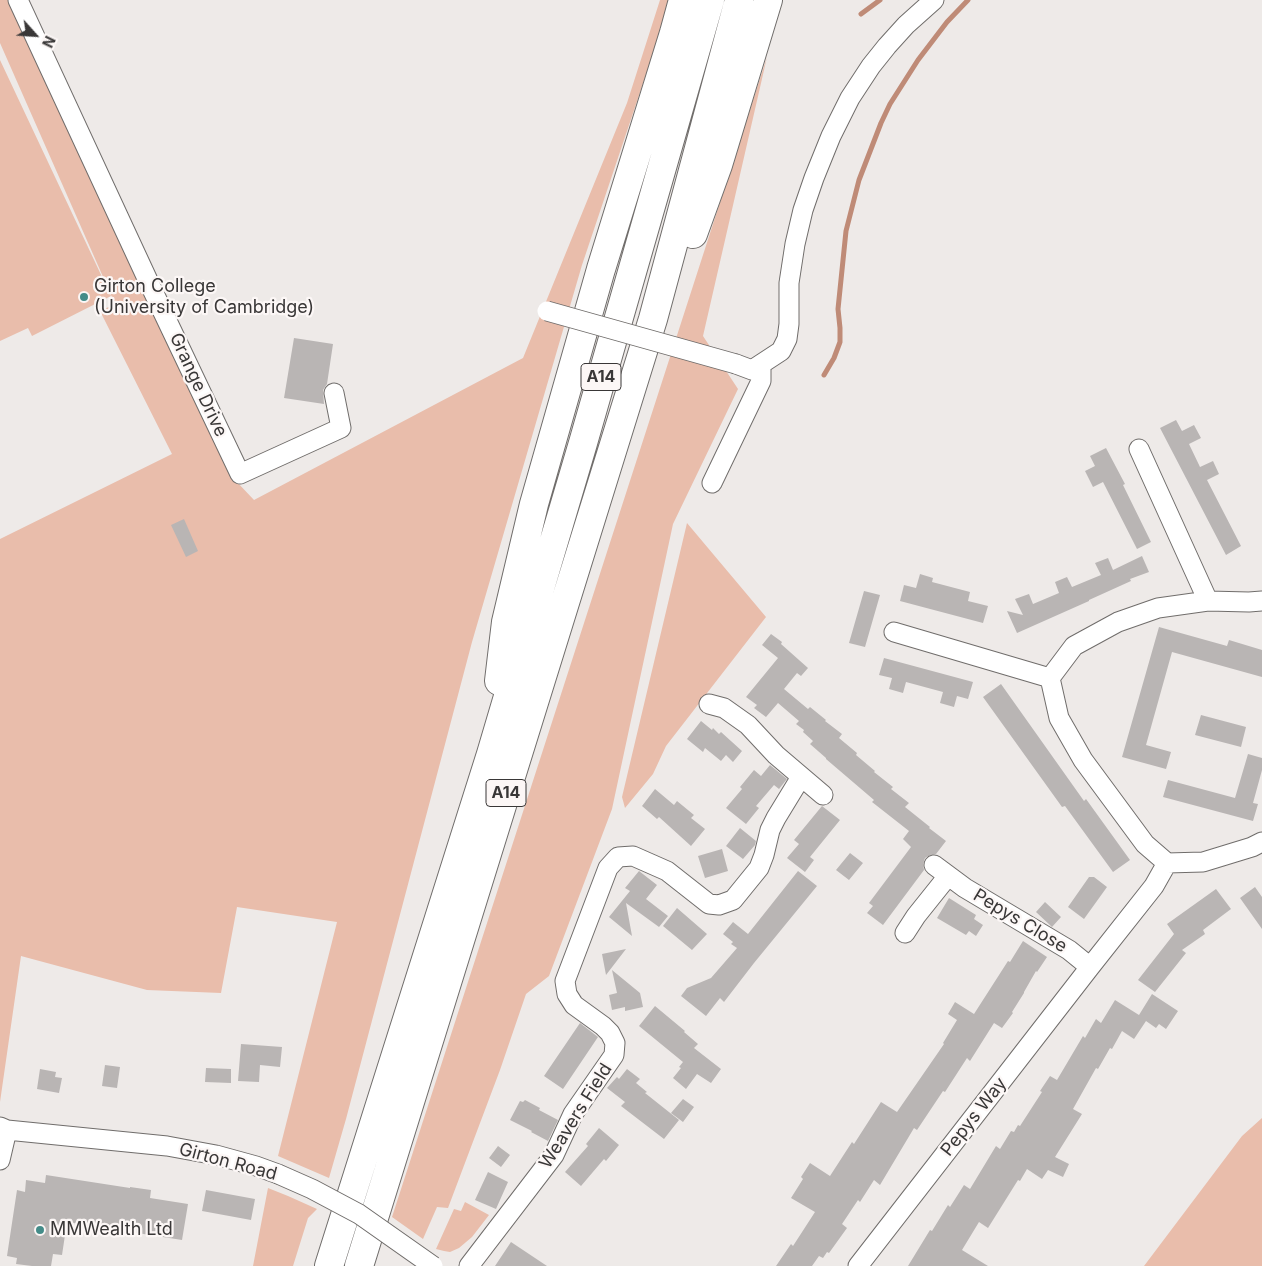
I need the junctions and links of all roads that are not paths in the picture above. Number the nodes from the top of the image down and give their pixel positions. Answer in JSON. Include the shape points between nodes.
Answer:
{"nodes":[{"id":1,"x":18,"y":0,"type":"edge"},
{"id":2,"x":683,"y":0,"type":"edge"},
{"id":3,"x":710,"y":0,"type":"edge"},
{"id":4,"x":739,"y":0,"type":"edge"},
{"id":5,"x":768,"y":0,"type":"edge"},
{"id":6,"x":934,"y":0,"type":"edge"},
{"id":7,"x":547,"y":311,"type":"dead end"},
{"id":8,"x":653,"y":319,"type":"junction"},
{"id":9,"x":761,"y":364,"type":"junction"},
{"id":10,"x":334,"y":393,"type":"dead end"},
{"id":11,"x":1139,"y":449,"type":"dead end"},
{"id":12,"x":712,"y":483,"type":"dead end"},
{"id":13,"x":1208,"y":601,"type":"junction"},
{"id":14,"x":1262,"y":601,"type":"edge"},
{"id":15,"x":894,"y":632,"type":"dead end"},
{"id":16,"x":1050,"y":678,"type":"junction"},
{"id":17,"x":709,"y":704,"type":"dead end"},
{"id":18,"x":491,"y":754,"type":"junction"},
{"id":19,"x":801,"y":778,"type":"junction"},
{"id":20,"x":823,"y":795,"type":"dead end"},
{"id":21,"x":1259,"y":850,"type":"edge"},
{"id":22,"x":1167,"y":863,"type":"junction"},
{"id":23,"x":905,"y":933,"type":"dead end"},
{"id":24,"x":1090,"y":967,"type":"junction"},
{"id":25,"x":3,"y":1128,"type":"edge"},
{"id":26,"x":0,"y":1160,"type":"edge"},
{"id":27,"x":329,"y":1266,"type":"edge"},
{"id":28,"x":359,"y":1266,"type":"edge"},
{"id":29,"x":433,"y":1266,"type":"edge"},
{"id":30,"x":469,"y":1266,"type":"edge"},
{"id":31,"x":858,"y":1266,"type":"edge"}],
"edges":[{"from":1,"to":10,"type":"street","name":"Grange Drive","via":[[240,474],[341,428]]},
{"from":2,"to":18,"type":"highway","via":[[534,504],[506,622]]},
{"from":3,"to":18,"type":"highway","number":"A14"},
{"from":4,"to":8,"type":"highway","number":"A14"},
{"from":5,"to":8,"type":"highway","number":"A14","via":[[693,236]]},
{"from":6,"to":9,"type":"street","via":[[906,25],[871,66],[831,136],[803,210],[795,244],[789,283],[788,339],[781,351]]},
{"from":7,"to":9,"type":"street","bridge":true,"via":[[752,370]]},
{"from":8,"to":28,"type":"highway","number":"A14"},
{"from":9,"to":12,"type":"street","via":[[761,382]]},
{"from":11,"to":13,"type":"street"},
{"from":13,"to":14,"type":"street"},
{"from":13,"to":16,"type":"street","via":[[1158,608],[1118,622],[1074,646]]},
{"from":15,"to":16,"type":"street"},
{"from":16,"to":22,"type":"street","via":[[1058,718],[1083,760],[1145,844]]},
{"from":17,"to":19,"type":"street","via":[[724,708],[748,725]]},
{"from":18,"to":27,"type":"highway","number":"A14"},
{"from":19,"to":20,"type":"street"},
{"from":19,"to":30,"type":"street","name":"Weavers Field","via":[[770,830],[759,868],[733,900],[719,905],[709,904],[667,870],[633,856],[618,857],[608,868],[565,981],[567,994],[574,1005],[610,1033],[615,1043],[614,1055],[573,1114],[554,1155]]},
{"from":21,"to":22,"type":"street","via":[[1203,862]]},
{"from":22,"to":24,"type":"street","name":"Pepys Way","via":[[1154,886]]},
{"from":23,"to":24,"type":"street","name":"Pepys Close","via":[[941,870],[964,888],[1070,950]]},
{"from":24,"to":31,"type":"street","name":"Pepys Way"},
{"from":25,"to":26,"type":"street"},
{"from":25,"to":29,"type":"street","name":"Girton Road","bridge":true,"via":[[167,1146],[256,1166],[312,1189],[359,1214]]}]}
